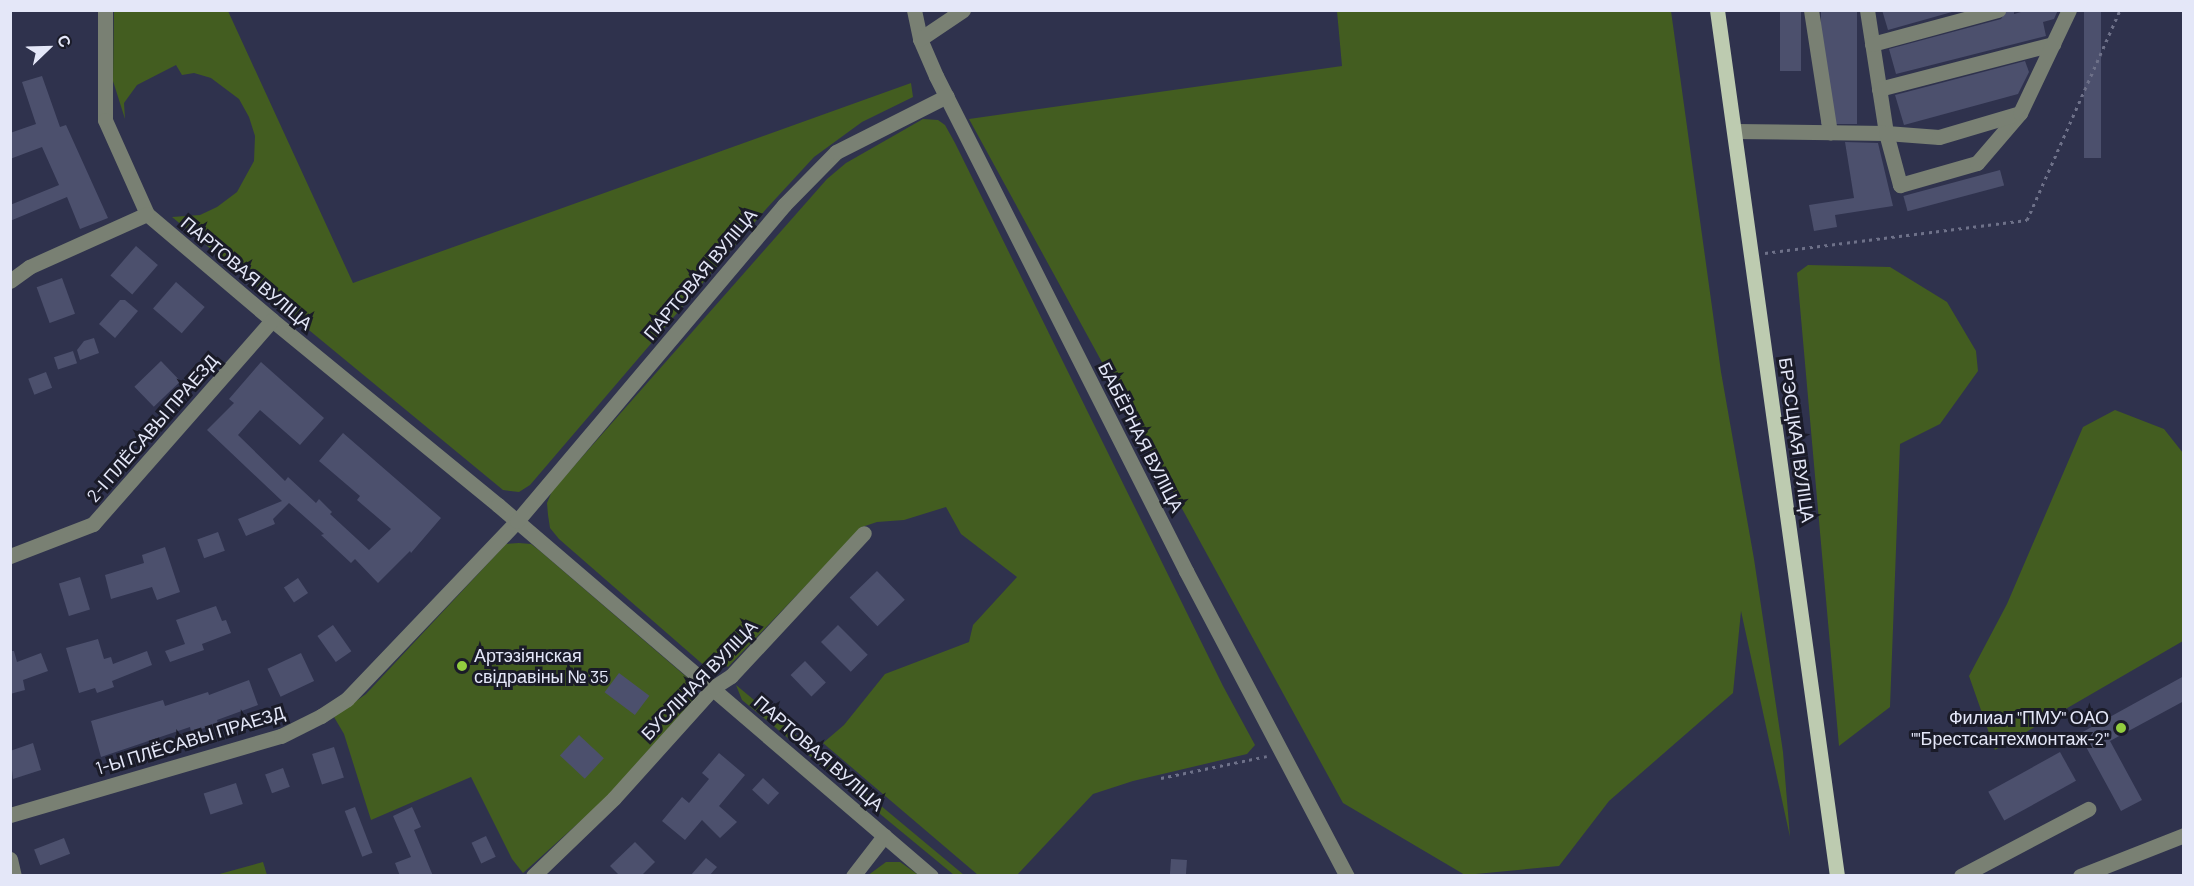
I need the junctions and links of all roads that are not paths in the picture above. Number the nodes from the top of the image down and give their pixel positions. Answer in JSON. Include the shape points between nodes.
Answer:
{"nodes":[{"id":1,"x":105,"y":10,"type":"edge"},
{"id":2,"x":914,"y":10,"type":"edge"},
{"id":3,"x":963,"y":10,"type":"edge"},
{"id":4,"x":1717,"y":10,"type":"edge"},
{"id":5,"x":1811,"y":10,"type":"edge"},
{"id":6,"x":1867,"y":10,"type":"edge"},
{"id":7,"x":1998,"y":10,"type":"edge"},
{"id":8,"x":2069,"y":10,"type":"edge"},
{"id":9,"x":920,"y":39,"type":"junction"},
{"id":10,"x":1872,"y":44,"type":"junction"},
{"id":11,"x":2053,"y":44,"type":"junction"},
{"id":12,"x":1879,"y":89,"type":"junction"},
{"id":13,"x":947,"y":96,"type":"junction"},
{"id":14,"x":2020,"y":113,"type":"junction"},
{"id":15,"x":1735,"y":131,"type":"junction"},
{"id":16,"x":1830,"y":133,"type":"junction"},
{"id":17,"x":1886,"y":133,"type":"junction"},
{"id":18,"x":147,"y":214,"type":"junction"},
{"id":19,"x":10,"y":281,"type":"edge"},
{"id":20,"x":272,"y":320,"type":"junction"},
{"id":21,"x":517,"y":521,"type":"junction"},
{"id":22,"x":864,"y":533,"type":"dead end"},
{"id":23,"x":13,"y":555,"type":"edge"},
{"id":24,"x":714,"y":687,"type":"junction"},
{"id":25,"x":2088,"y":808,"type":"dead end"},
{"id":26,"x":10,"y":815,"type":"edge"},
{"id":27,"x":2184,"y":835,"type":"edge"},
{"id":28,"x":884,"y":836,"type":"junction"},
{"id":29,"x":10,"y":859,"type":"edge"},
{"id":30,"x":14,"y":876,"type":"edge"},
{"id":31,"x":533,"y":876,"type":"edge"},
{"id":32,"x":853,"y":876,"type":"edge"},
{"id":33,"x":931,"y":876,"type":"edge"},
{"id":34,"x":1347,"y":876,"type":"edge"},
{"id":35,"x":1837,"y":876,"type":"edge"},
{"id":36,"x":1961,"y":876,"type":"edge"},
{"id":37,"x":2080,"y":876,"type":"edge"}],
"edges":[{"from":1,"to":18,"type":"street","name":"ПАРТОВАЯ ВУЛІЦА","via":[[105,120]]},
{"from":2,"to":9,"type":"street","name":"БАБЁРНАЯ ВУЛІЦА"},
{"from":3,"to":9,"type":"street"},
{"from":4,"to":15,"type":"main road","name":"БРЭСЦКАЯ ВУЛІЦА"},
{"from":5,"to":16,"type":"street"},
{"from":6,"to":10,"type":"street"},
{"from":7,"to":10,"type":"street"},
{"from":8,"to":11,"type":"street"},
{"from":9,"to":13,"type":"street","name":"БАБЁРНАЯ ВУЛІЦА"},
{"from":10,"to":12,"type":"street"},
{"from":11,"to":12,"type":"street"},
{"from":11,"to":14,"type":"street"},
{"from":12,"to":17,"type":"street"},
{"from":13,"to":21,"type":"street","name":"ПАРТОВАЯ ВУЛІЦА","via":[[836,152],[784,205]]},
{"from":13,"to":34,"type":"street","name":"БАБЁРНАЯ ВУЛІЦА","via":[[1186,571]]},
{"from":14,"to":17,"type":"street","via":[[1939,137]]},
{"from":14,"to":17,"type":"street","via":[[1977,163],[1900,185]]},
{"from":15,"to":16,"type":"street"},
{"from":15,"to":35,"type":"main road","name":"БРЭСЦКАЯ ВУЛІЦА"},
{"from":16,"to":17,"type":"street"},
{"from":18,"to":19,"type":"street","via":[[29,267]]},
{"from":18,"to":20,"type":"street","name":"ПАРТОВАЯ ВУЛІЦА"},
{"from":20,"to":21,"type":"street","name":"ПАРТОВАЯ ВУЛІЦА"},
{"from":20,"to":23,"type":"street","name":"2-І ПЛЁСАВЫ ПРАЕЗД","via":[[93,524]]},
{"from":21,"to":24,"type":"street","name":"ПАРТОВАЯ ВУЛІЦА"},
{"from":21,"to":26,"type":"street","name":"1-Ы ПЛЁСАВЫ ПРАЕЗД","via":[[366,681],[321,716],[281,736]]},
{"from":22,"to":24,"type":"street","name":"БУСЛІНАЯ ВУЛІЦА","via":[[731,676]]},
{"from":24,"to":28,"type":"street","name":"ПАРТОВАЯ ВУЛІЦА"},
{"from":24,"to":31,"type":"street","name":"БУСЛІНАЯ ВУЛІЦА","via":[[614,798]]},
{"from":25,"to":36,"type":"street"},
{"from":27,"to":37,"type":"street"},
{"from":28,"to":32,"type":"street"},
{"from":28,"to":33,"type":"street","name":"ПАРТОВАЯ ВУЛІЦА"},
{"from":29,"to":30,"type":"street"}]}
